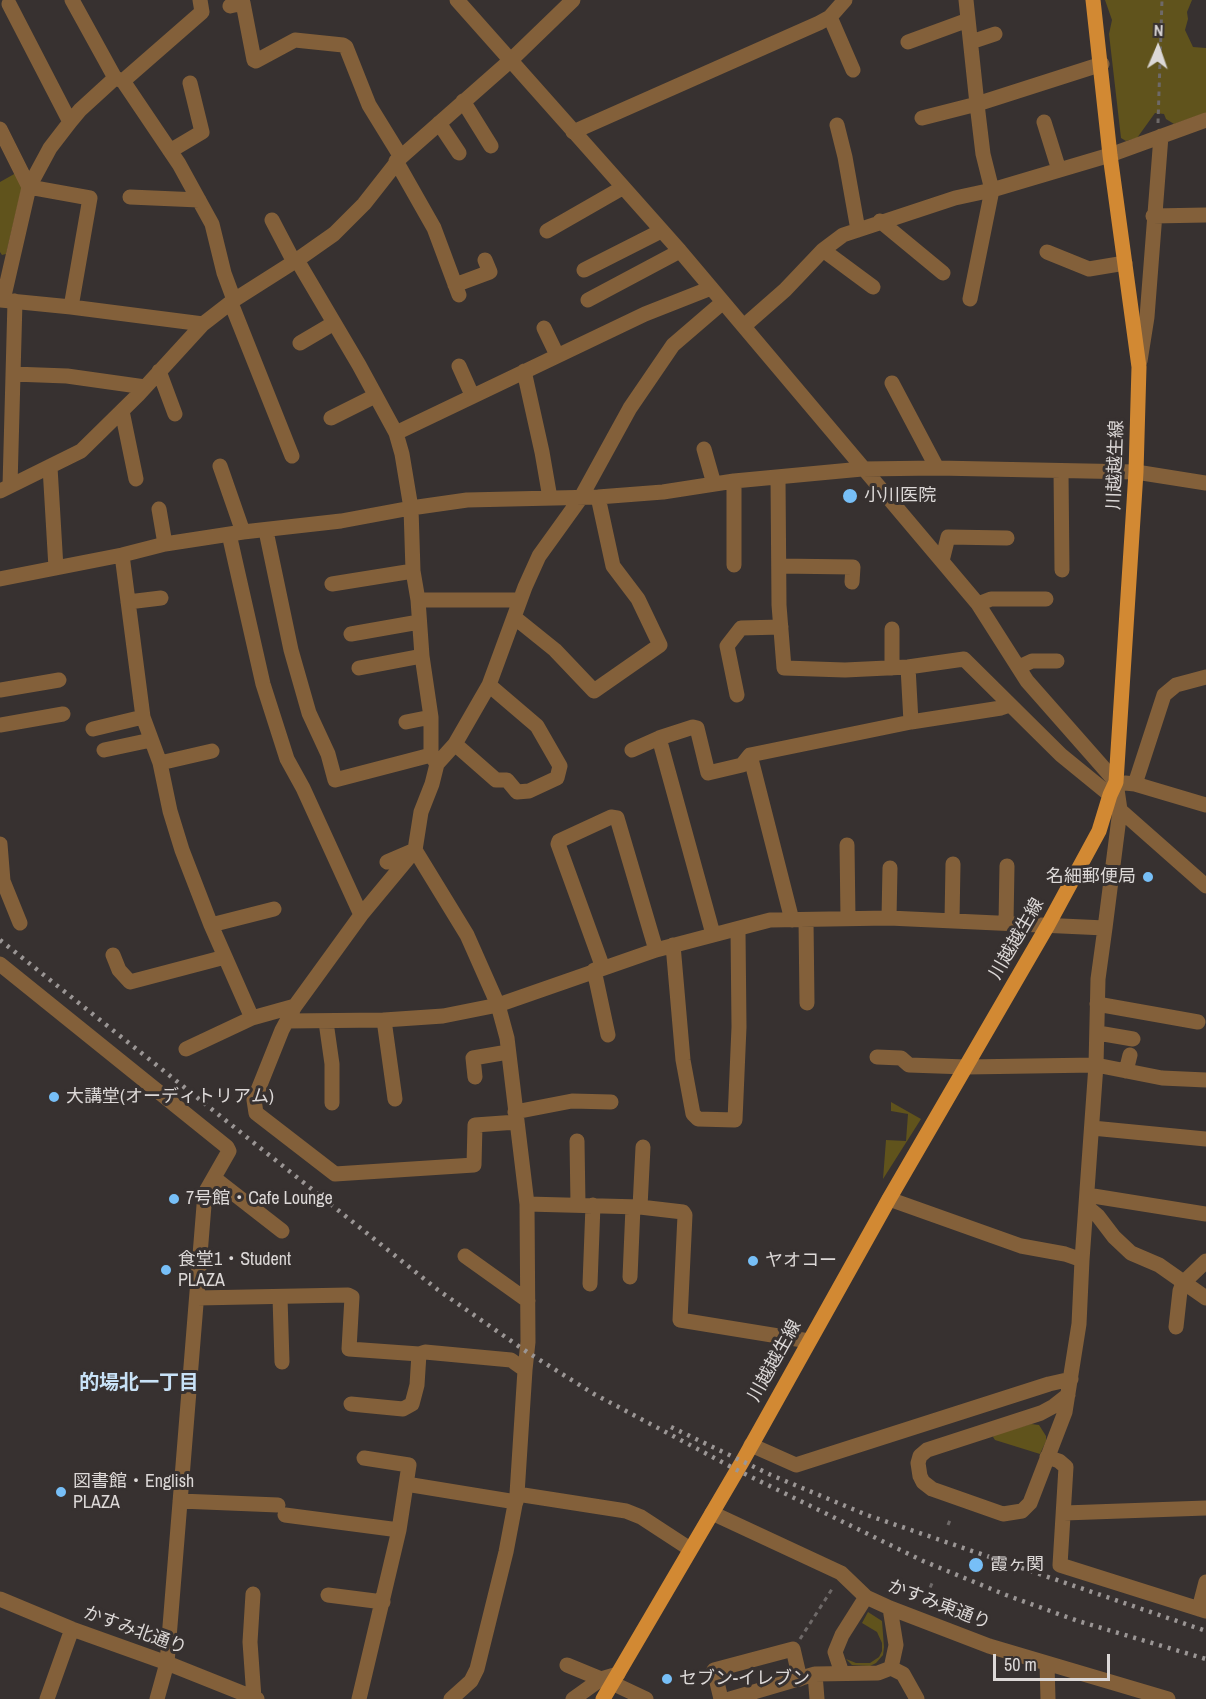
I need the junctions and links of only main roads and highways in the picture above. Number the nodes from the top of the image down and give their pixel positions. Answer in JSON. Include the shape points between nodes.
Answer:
{"nodes":[{"id":1,"x":1094,"y":0,"type":"edge"},
{"id":2,"x":603,"y":1699,"type":"edge"}],
"edges":[{"from":1,"to":2,"type":"main road","name":"川越越生線","via":[[1139,367],[1136,472],[1113,789],[1099,831],[1048,925],[751,1446],[611,1679]]}]}
